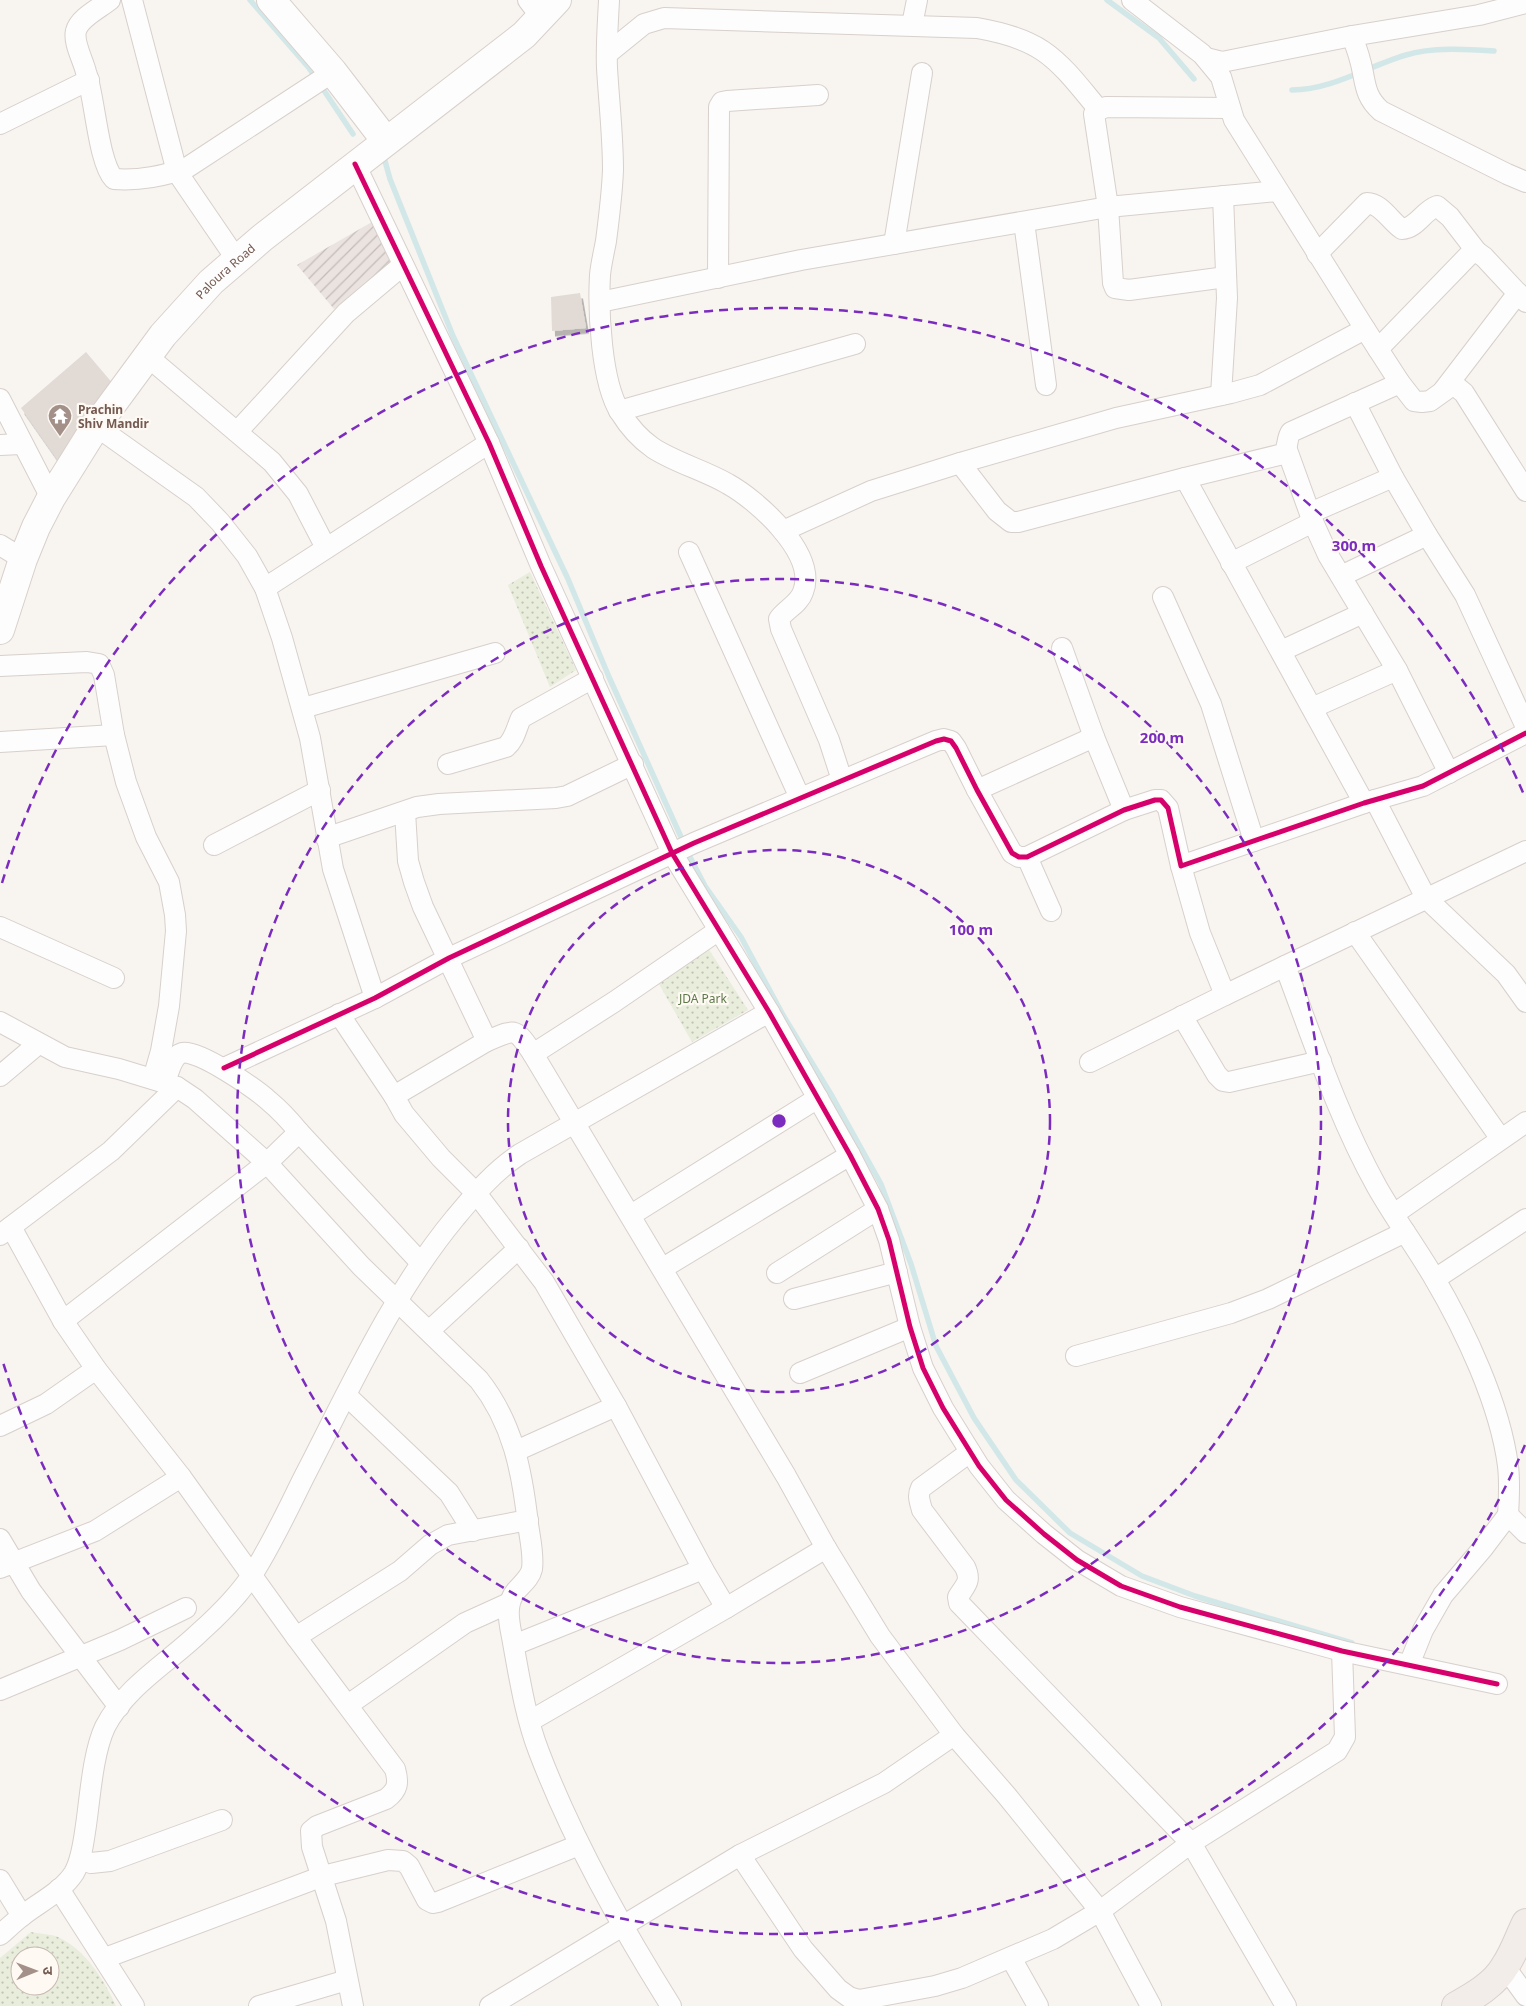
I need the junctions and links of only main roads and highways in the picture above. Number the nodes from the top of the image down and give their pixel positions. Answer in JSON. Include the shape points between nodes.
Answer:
{"nodes":[{"id":1,"x":271,"y":0,"type":"edge"},
{"id":2,"x":542,"y":6,"type":"edge"},
{"id":3,"x":386,"y":140,"type":"junction"},
{"id":4,"x":0,"y":630,"type":"edge"},
{"id":5,"x":1526,"y":1923,"type":"edge"},
{"id":6,"x":1456,"y":2006,"type":"edge"}],
"edges":[{"from":1,"to":3,"type":"main road","via":[[323,78]]},
{"from":2,"to":3,"type":"main road","name":"Paloura Road","via":[[506,49]]},
{"from":3,"to":4,"type":"main road","name":"Paloura Road","via":[[262,238],[212,282],[162,335],[96,426],[51,498],[23,559]]},
{"from":5,"to":6,"type":"main road","via":[[1505,1967],[1491,1983]]}]}
